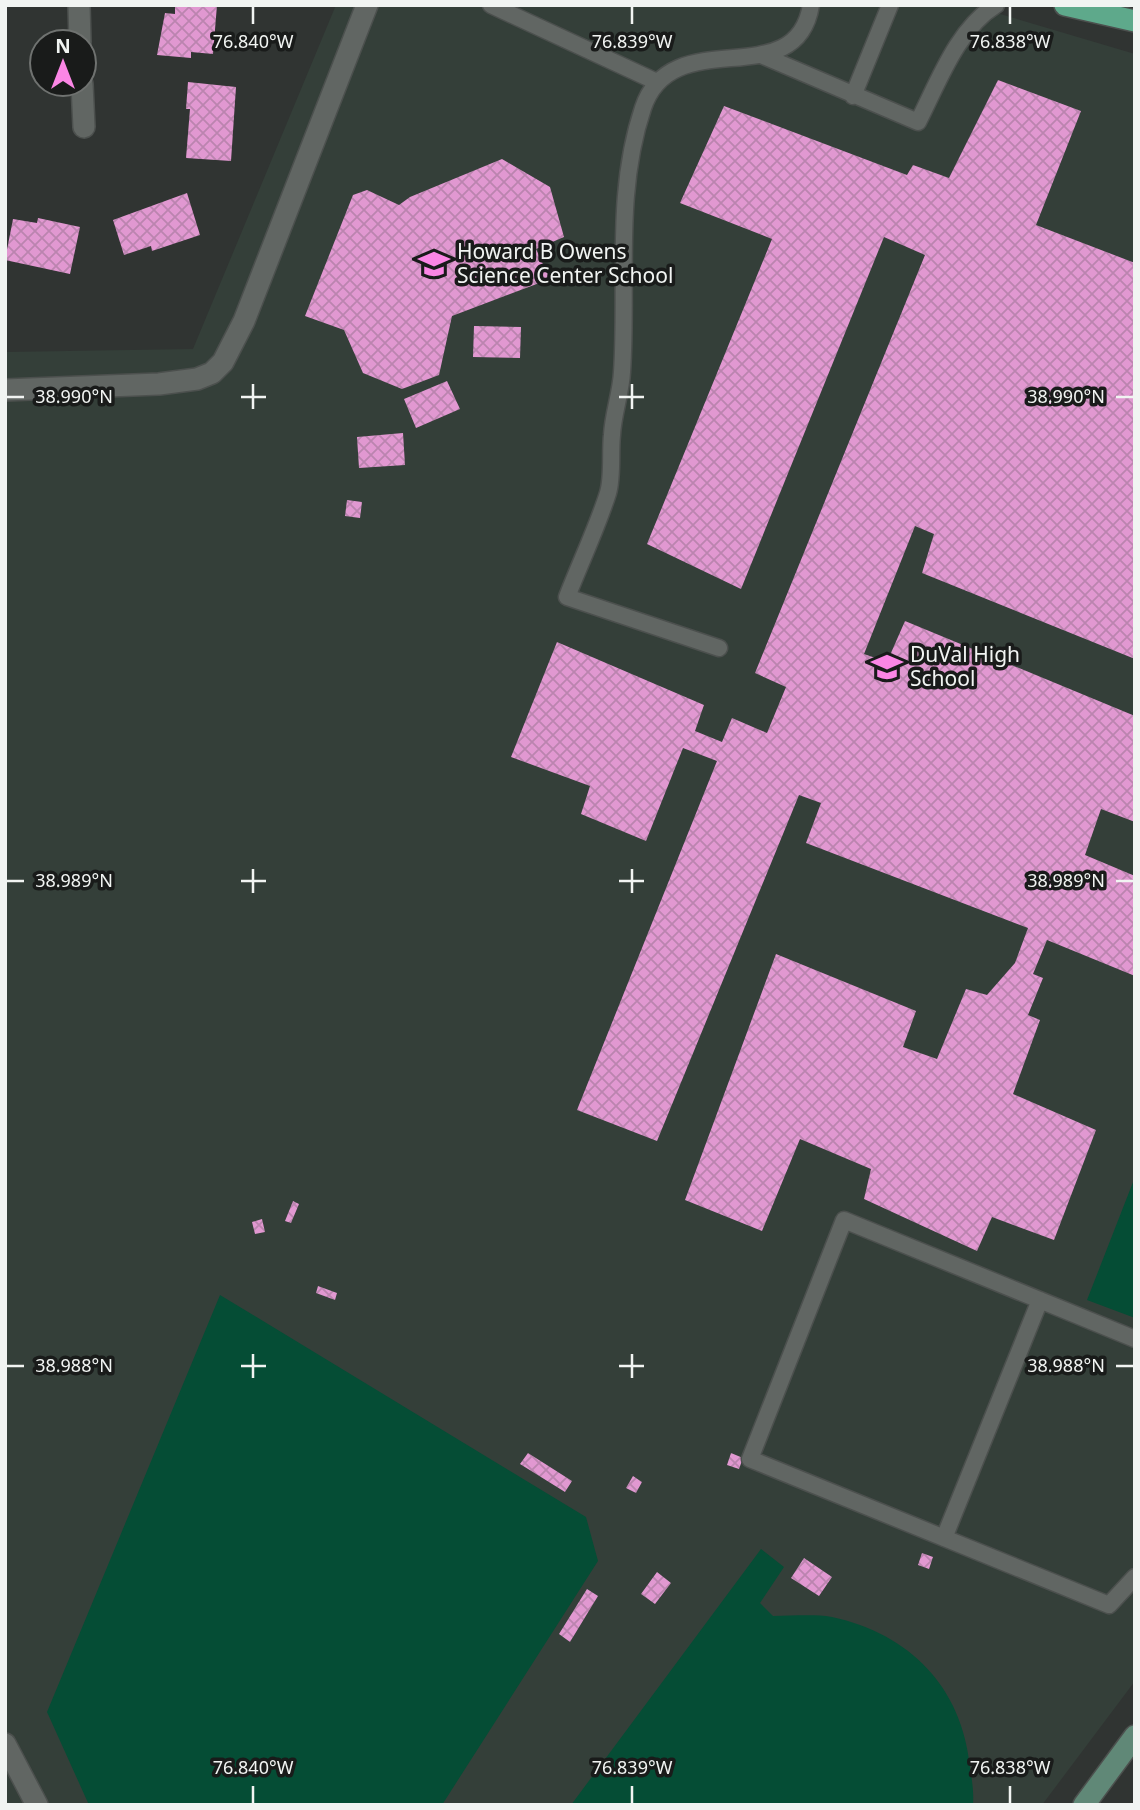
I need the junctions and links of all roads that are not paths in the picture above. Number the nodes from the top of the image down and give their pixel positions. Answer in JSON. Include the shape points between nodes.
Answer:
{"nodes":[{"id":1,"x":79,"y":5,"type":"edge"},
{"id":2,"x":367,"y":5,"type":"edge"},
{"id":3,"x":491,"y":5,"type":"edge"},
{"id":4,"x":811,"y":5,"type":"edge"},
{"id":5,"x":890,"y":5,"type":"edge"},
{"id":6,"x":996,"y":5,"type":"edge"},
{"id":7,"x":1065,"y":5,"type":"edge"},
{"id":8,"x":1135,"y":21,"type":"edge"},
{"id":9,"x":80,"y":28,"type":"edge"},
{"id":10,"x":761,"y":55,"type":"junction"},
{"id":11,"x":657,"y":82,"type":"junction"},
{"id":12,"x":853,"y":96,"type":"junction"},
{"id":13,"x":83,"y":98,"type":"edge"},
{"id":14,"x":84,"y":127,"type":"dead end"},
{"id":15,"x":8,"y":393,"type":"edge"},
{"id":16,"x":719,"y":648,"type":"dead end"},
{"id":17,"x":1041,"y":1300,"type":"junction"},
{"id":18,"x":1135,"y":1339,"type":"edge"},
{"id":19,"x":944,"y":1538,"type":"junction"},
{"id":20,"x":1135,"y":1577,"type":"edge"},
{"id":21,"x":1135,"y":1736,"type":"edge"},
{"id":22,"x":5,"y":1744,"type":"edge"},
{"id":23,"x":37,"y":1805,"type":"edge"},
{"id":24,"x":1084,"y":1805,"type":"edge"}],
"edges":[{"from":1,"to":9,"type":"street"},
{"from":2,"to":15,"type":"street","via":[[244,321],[223,362],[197,379]]},
{"from":3,"to":11,"type":"lane"},
{"from":4,"to":10,"type":"lane","via":[[809,21],[796,41]]},
{"from":5,"to":12,"type":"lane"},
{"from":6,"to":12,"type":"lane","via":[[983,13],[955,51],[918,122]]},
{"from":7,"to":8,"type":"main road"},
{"from":10,"to":11,"type":"lane","via":[[683,65]]},
{"from":10,"to":12,"type":"lane"},
{"from":11,"to":16,"type":"lane","via":[[642,109],[624,208],[622,375],[609,491],[567,597]]},
{"from":13,"to":14,"type":"street"},
{"from":17,"to":18,"type":"lane"},
{"from":17,"to":19,"type":"lane"},
{"from":17,"to":19,"type":"lane","via":[[844,1220],[750,1459]]},
{"from":19,"to":20,"type":"lane","via":[[1109,1605]]},
{"from":21,"to":24,"type":"main road"},
{"from":22,"to":23,"type":"street"}]}
